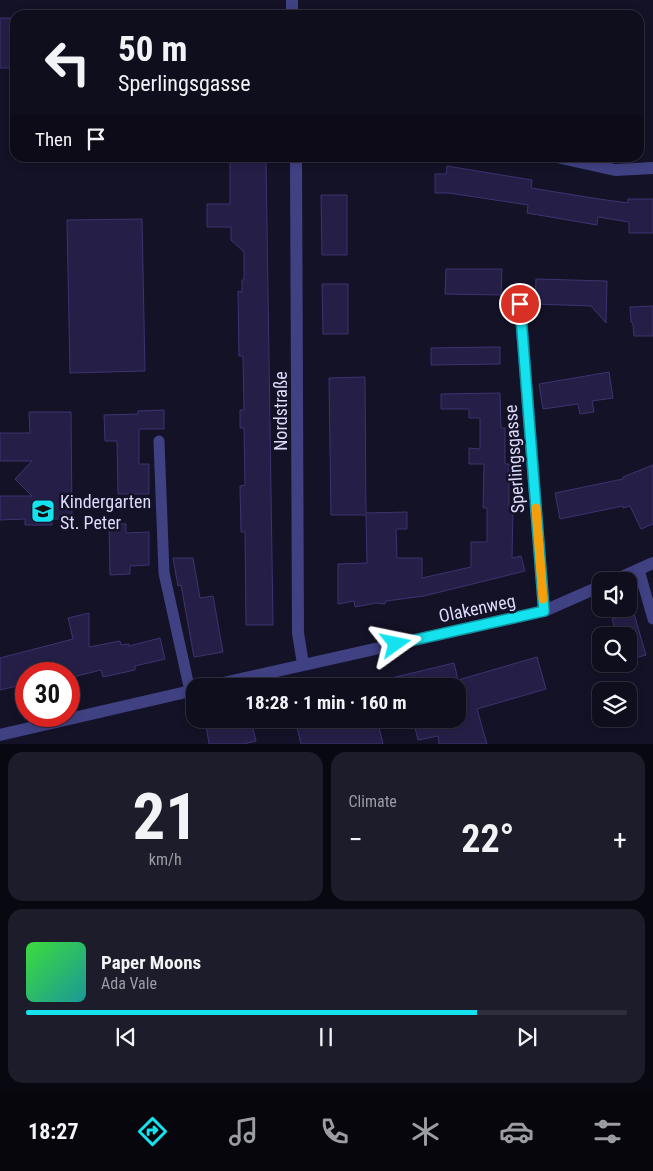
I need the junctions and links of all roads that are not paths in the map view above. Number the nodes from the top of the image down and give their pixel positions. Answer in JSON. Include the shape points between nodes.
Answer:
{"nodes":[{"id":1,"x":296,"y":162,"type":"edge"},
{"id":2,"x":579,"y":162,"type":"edge"},
{"id":3,"x":653,"y":168,"type":"edge"},
{"id":4,"x":520,"y":304,"type":"dead end"},
{"id":5,"x":159,"y":441,"type":"dead end"},
{"id":6,"x":653,"y":563,"type":"edge"},
{"id":7,"x":639,"y":570,"type":"junction"},
{"id":8,"x":634,"y":572,"type":"edge"},
{"id":9,"x":592,"y":590,"type":"edge"},
{"id":10,"x":544,"y":611,"type":"junction"},
{"id":11,"x":653,"y":619,"type":"edge"},
{"id":12,"x":303,"y":664,"type":"junction"},
{"id":13,"x":190,"y":678,"type":"edge"},
{"id":14,"x":244,"y":678,"type":"edge"},
{"id":15,"x":186,"y":692,"type":"edge"},
{"id":16,"x":0,"y":735,"type":"edge"}],
"edges":[{"from":1,"to":12,"type":"street","name":"Nordstraße","via":[[298,633]]},
{"from":2,"to":3,"type":"street","via":[[615,170]]},
{"from":4,"to":10,"type":"street","name":"Sperlingsgasse"},
{"from":5,"to":13,"type":"lane","via":[[164,573]]},
{"from":6,"to":7,"type":"street"},
{"from":7,"to":8,"type":"street"},
{"from":7,"to":11,"type":"lane"},
{"from":9,"to":10,"type":"street","name":"Olakenweg"},
{"from":10,"to":12,"type":"street","name":"Olakenweg"},
{"from":12,"to":14,"type":"street","name":"Olakenweg"},
{"from":15,"to":16,"type":"street"}]}
